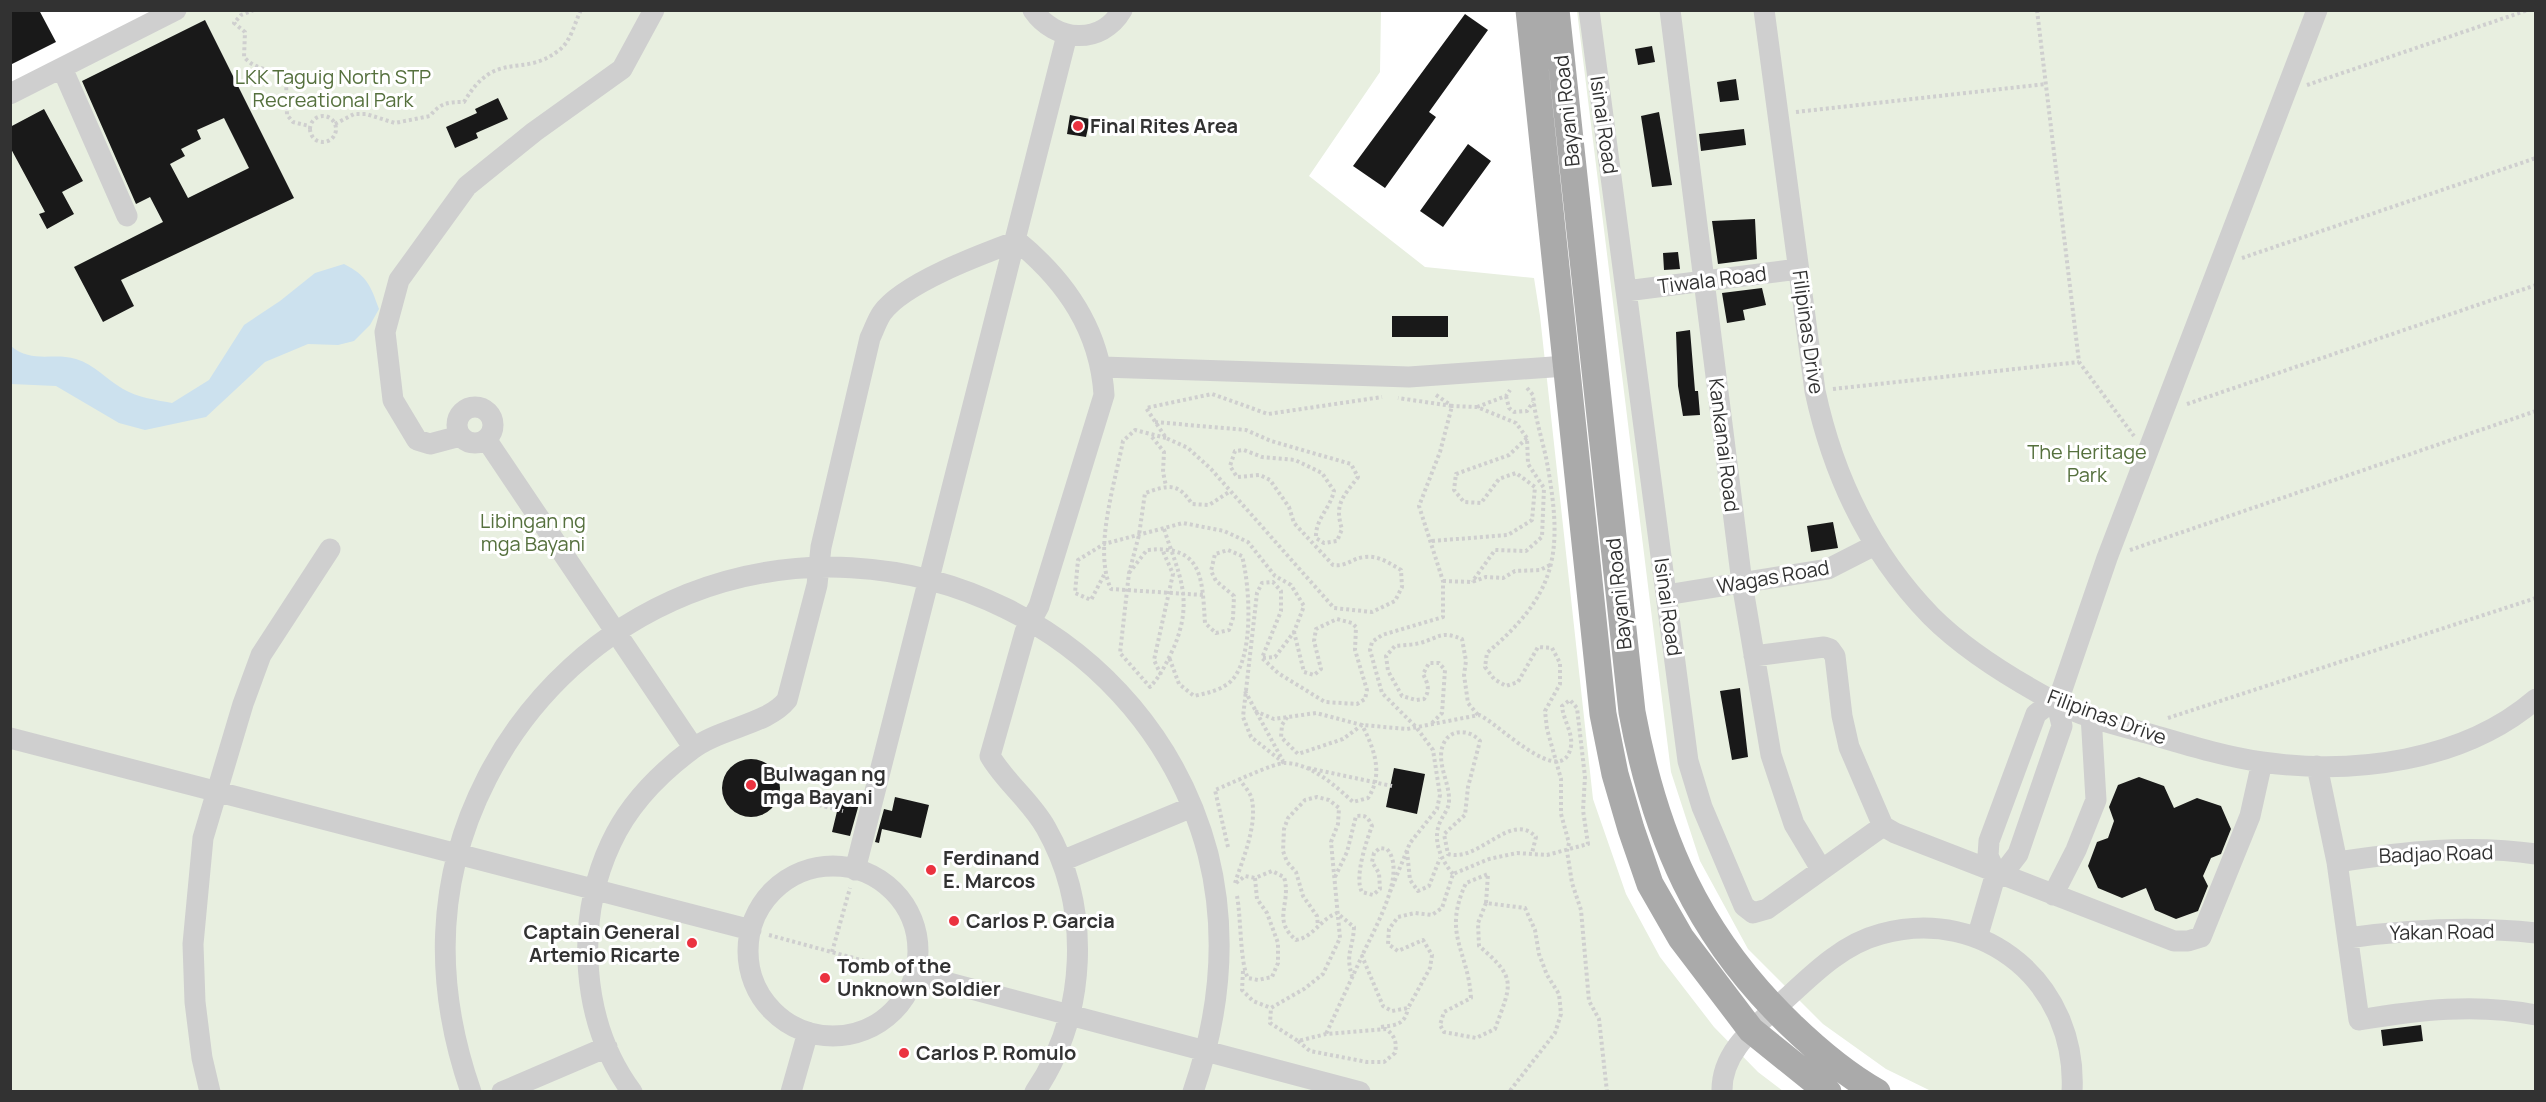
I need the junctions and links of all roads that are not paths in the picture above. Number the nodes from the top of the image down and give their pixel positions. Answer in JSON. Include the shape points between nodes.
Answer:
{"nodes":[{"id":1,"x":177,"y":10,"type":"edge"},
{"id":2,"x":654,"y":10,"type":"edge"},
{"id":3,"x":1033,"y":10,"type":"edge"},
{"id":4,"x":1122,"y":10,"type":"edge"},
{"id":5,"x":1529,"y":10,"type":"edge"},
{"id":6,"x":1556,"y":10,"type":"edge"},
{"id":7,"x":1589,"y":10,"type":"edge"},
{"id":8,"x":1670,"y":10,"type":"edge"},
{"id":9,"x":1764,"y":10,"type":"edge"},
{"id":10,"x":2317,"y":10,"type":"edge"},
{"id":11,"x":1067,"y":36,"type":"junction"},
{"id":12,"x":62,"y":68,"type":"junction"},
{"id":13,"x":10,"y":94,"type":"edge"},
{"id":14,"x":127,"y":216,"type":"dead end"},
{"id":15,"x":1017,"y":241,"type":"junction"},
{"id":16,"x":1798,"y":269,"type":"junction"},
{"id":17,"x":1703,"y":281,"type":"junction"},
{"id":18,"x":1626,"y":291,"type":"junction"},
{"id":19,"x":1566,"y":366,"type":"junction"},
{"id":20,"x":1102,"y":367,"type":"junction"},
{"id":21,"x":460,"y":436,"type":"junction"},
{"id":22,"x":486,"y":439,"type":"junction"},
{"id":23,"x":1875,"y":545,"type":"junction"},
{"id":24,"x":330,"y":549,"type":"dead end"},
{"id":25,"x":820,"y":566,"type":"junction"},
{"id":26,"x":930,"y":579,"type":"junction"},
{"id":27,"x":1742,"y":583,"type":"junction"},
{"id":28,"x":1666,"y":595,"type":"junction"},
{"id":29,"x":1032,"y":621,"type":"junction"},
{"id":30,"x":614,"y":632,"type":"junction"},
{"id":31,"x":1754,"y":656,"type":"junction"},
{"id":32,"x":2535,"y":699,"type":"edge"},
{"id":33,"x":2057,"y":704,"type":"junction"},
{"id":34,"x":2091,"y":715,"type":"junction"},
{"id":35,"x":10,"y":738,"type":"edge"},
{"id":36,"x":693,"y":747,"type":"junction"},
{"id":37,"x":2262,"y":762,"type":"junction"},
{"id":38,"x":2317,"y":766,"type":"junction"},
{"id":39,"x":216,"y":792,"type":"junction"},
{"id":40,"x":1192,"y":807,"type":"junction"},
{"id":41,"x":1883,"y":826,"type":"junction"},
{"id":42,"x":457,"y":853,"type":"junction"},
{"id":43,"x":2535,"y":854,"type":"edge"},
{"id":44,"x":1062,"y":861,"type":"junction"},
{"id":45,"x":2337,"y":862,"type":"junction"},
{"id":46,"x":1821,"y":869,"type":"junction"},
{"id":47,"x":855,"y":870,"type":"junction"},
{"id":48,"x":1996,"y":873,"type":"junction"},
{"id":49,"x":596,"y":887,"type":"junction"},
{"id":50,"x":2053,"y":895,"type":"junction"},
{"id":51,"x":751,"y":930,"type":"junction"},
{"id":52,"x":2535,"y":933,"type":"edge"},
{"id":53,"x":1977,"y":938,"type":"junction"},
{"id":54,"x":2348,"y":938,"type":"junction"},
{"id":55,"x":915,"y":974,"type":"junction"},
{"id":56,"x":1774,"y":1009,"type":"junction"},
{"id":57,"x":1071,"y":1015,"type":"junction"},
{"id":58,"x":2535,"y":1015,"type":"edge"},
{"id":59,"x":1751,"y":1030,"type":"junction"},
{"id":60,"x":808,"y":1032,"type":"junction"},
{"id":61,"x":607,"y":1047,"type":"junction"},
{"id":62,"x":1207,"y":1051,"type":"junction"},
{"id":63,"x":210,"y":1092,"type":"edge"},
{"id":64,"x":471,"y":1092,"type":"edge"},
{"id":65,"x":502,"y":1092,"type":"edge"},
{"id":66,"x":632,"y":1092,"type":"edge"},
{"id":67,"x":791,"y":1092,"type":"edge"},
{"id":68,"x":1035,"y":1092,"type":"edge"},
{"id":69,"x":1193,"y":1092,"type":"edge"},
{"id":70,"x":1360,"y":1092,"type":"edge"},
{"id":71,"x":1722,"y":1092,"type":"edge"},
{"id":72,"x":1828,"y":1092,"type":"edge"},
{"id":73,"x":1877,"y":1092,"type":"edge"},
{"id":74,"x":2072,"y":1092,"type":"edge"}],
"edges":[{"from":1,"to":12,"type":"street"},
{"from":2,"to":21,"type":"street","via":[[622,69],[467,186],[399,280],[385,332],[393,400],[417,440],[430,444]]},
{"from":3,"to":11,"type":"street","via":[[1047,26]]},
{"from":4,"to":11,"type":"street","via":[[1101,31]]},
{"from":5,"to":19,"type":"main road","name":"Bayani Road"},
{"from":6,"to":56,"type":"main road","name":"Bayani Road","via":[[1632,712],[1643,772],[1680,872],[1708,926],[1738,970]]},
{"from":7,"to":18,"type":"street","name":"Isinai Road"},
{"from":8,"to":17,"type":"street","name":"Kankanai Road"},
{"from":9,"to":16,"type":"street","name":"Filipinas Drive"},
{"from":10,"to":33,"type":"street","via":[[2107,558]]},
{"from":11,"to":15,"type":"street"},
{"from":12,"to":13,"type":"street"},
{"from":12,"to":14,"type":"street"},
{"from":15,"to":20,"type":"street","via":[[1046,265],[1071,300],[1092,335]]},
{"from":15,"to":25,"type":"street","via":[[940,273],[883,312],[870,338],[821,547]]},
{"from":15,"to":26,"type":"street"},
{"from":16,"to":17,"type":"street","name":"Tiwala Road"},
{"from":16,"to":23,"type":"street","name":"Filipinas Drive","via":[[1823,429],[1853,506]]},
{"from":17,"to":18,"type":"street","name":"Tiwala Road"},
{"from":17,"to":27,"type":"street","name":"Kankanai Road"},
{"from":18,"to":28,"type":"street","name":"Isinai Road"},
{"from":19,"to":20,"type":"street","via":[[1409,377]]},
{"from":19,"to":59,"type":"main road","name":"Bayani Road","via":[[1603,714],[1615,774],[1650,884],[1681,939]]},
{"from":20,"to":29,"type":"street","via":[[1104,395]]},
{"from":21,"to":22,"type":"street","via":[[470,443]]},
{"from":21,"to":22,"type":"street","via":[[458,419],[465,410],[477,408],[488,413],[493,424]]},
{"from":22,"to":30,"type":"street"},
{"from":23,"to":27,"type":"street","name":"Wagas Road","via":[[1828,569]]},
{"from":23,"to":33,"type":"street","name":"Filipinas Drive","via":[[1932,616],[1985,660]]},
{"from":24,"to":39,"type":"street","via":[[261,655]]},
{"from":25,"to":26,"type":"street","via":[[875,569]]},
{"from":25,"to":30,"type":"street","via":[[765,572],[712,585],[662,605]]},
{"from":25,"to":36,"type":"street","via":[[787,699],[773,712]]},
{"from":26,"to":29,"type":"street","via":[[982,596]]},
{"from":26,"to":47,"type":"street"},
{"from":27,"to":28,"type":"street","name":"Wagas Road"},
{"from":27,"to":31,"type":"street","name":"Kankanai Road"},
{"from":28,"to":46,"type":"street","name":"Isinai Road","via":[[1688,761],[1702,807],[1744,906],[1753,912],[1767,909]]},
{"from":29,"to":40,"type":"street","via":[[1073,649],[1143,720]]},
{"from":29,"to":44,"type":"street","via":[[1025,632],[990,756],[1046,827]]},
{"from":30,"to":36,"type":"street"},
{"from":30,"to":42,"type":"street","via":[[571,666],[519,724],[475,801]]},
{"from":31,"to":41,"type":"street","via":[[1830,649],[1835,656],[1849,747]]},
{"from":31,"to":46,"type":"street","name":"Kankanai Road","via":[[1779,786],[1794,824]]},
{"from":32,"to":38,"type":"street","name":"Filipinas Drive","via":[[2485,732],[2435,752],[2373,764]]},
{"from":33,"to":34,"type":"street","name":"Filipinas Drive"},
{"from":33,"to":48,"type":"street","via":[[2062,726],[2018,854],[2008,867]]},
{"from":33,"to":48,"type":"street","via":[[2036,714],[1989,841],[1988,856]]},
{"from":34,"to":37,"type":"street","name":"Filipinas Drive","via":[[2199,749]]},
{"from":34,"to":50,"type":"street","via":[[2096,800]]},
{"from":35,"to":39,"type":"street"},
{"from":36,"to":49,"type":"street","via":[[662,773],[632,810],[612,842]]},
{"from":37,"to":38,"type":"street","name":"Filipinas Drive"},
{"from":37,"to":50,"type":"street","via":[[2250,816],[2201,937],[2174,941]]},
{"from":38,"to":45,"type":"street"},
{"from":39,"to":42,"type":"street"},
{"from":39,"to":63,"type":"street","via":[[203,838],[193,944],[195,1002]]},
{"from":40,"to":44,"type":"street"},
{"from":40,"to":62,"type":"street","via":[[1208,854],[1219,933],[1217,1002]]},
{"from":41,"to":46,"type":"street","name":"Isinai Road"},
{"from":41,"to":48,"type":"street"},
{"from":42,"to":49,"type":"street"},
{"from":42,"to":64,"type":"street","via":[[447,903],[444,954],[447,1005]]},
{"from":43,"to":45,"type":"street","name":"Badjao Road","via":[[2460,849],[2398,852]]},
{"from":44,"to":57,"type":"street","via":[[1078,941]]},
{"from":45,"to":54,"type":"street"},
{"from":47,"to":51,"type":"street","via":[[822,867],[790,878],[765,900]]},
{"from":47,"to":55,"type":"street","via":[[885,885],[907,910],[917,941]]},
{"from":48,"to":50,"type":"street"},
{"from":48,"to":53,"type":"street"},
{"from":49,"to":51,"type":"street"},
{"from":49,"to":61,"type":"street","via":[[588,964],[595,1009]]},
{"from":51,"to":60,"type":"street","via":[[749,962],[759,993],[780,1017]]},
{"from":52,"to":54,"type":"street","name":"Yakan Road","via":[[2472,927],[2410,929]]},
{"from":53,"to":56,"type":"street","via":[[1944,928],[1912,927],[1879,934],[1851,946],[1824,965]]},
{"from":53,"to":74,"type":"street","via":[[1997,946],[2027,968],[2050,997],[2064,1026]]},
{"from":54,"to":58,"type":"street","via":[[2359,1020],[2413,1011],[2468,1008]]},
{"from":55,"to":57,"type":"street"},
{"from":55,"to":60,"type":"street","via":[[900,1004],[874,1026],[842,1036]]},
{"from":56,"to":59,"type":"street"},
{"from":56,"to":73,"type":"main road","name":"Bayani Road","via":[[1814,1047]]},
{"from":57,"to":62,"type":"street"},
{"from":57,"to":68,"type":"street"},
{"from":59,"to":71,"type":"street","via":[[1732,1053],[1721,1079]]},
{"from":59,"to":72,"type":"main road","name":"Bayani Road"},
{"from":60,"to":67,"type":"street"},
{"from":61,"to":65,"type":"street"},
{"from":61,"to":66,"type":"street"},
{"from":62,"to":69,"type":"street"},
{"from":62,"to":70,"type":"street"}]}
